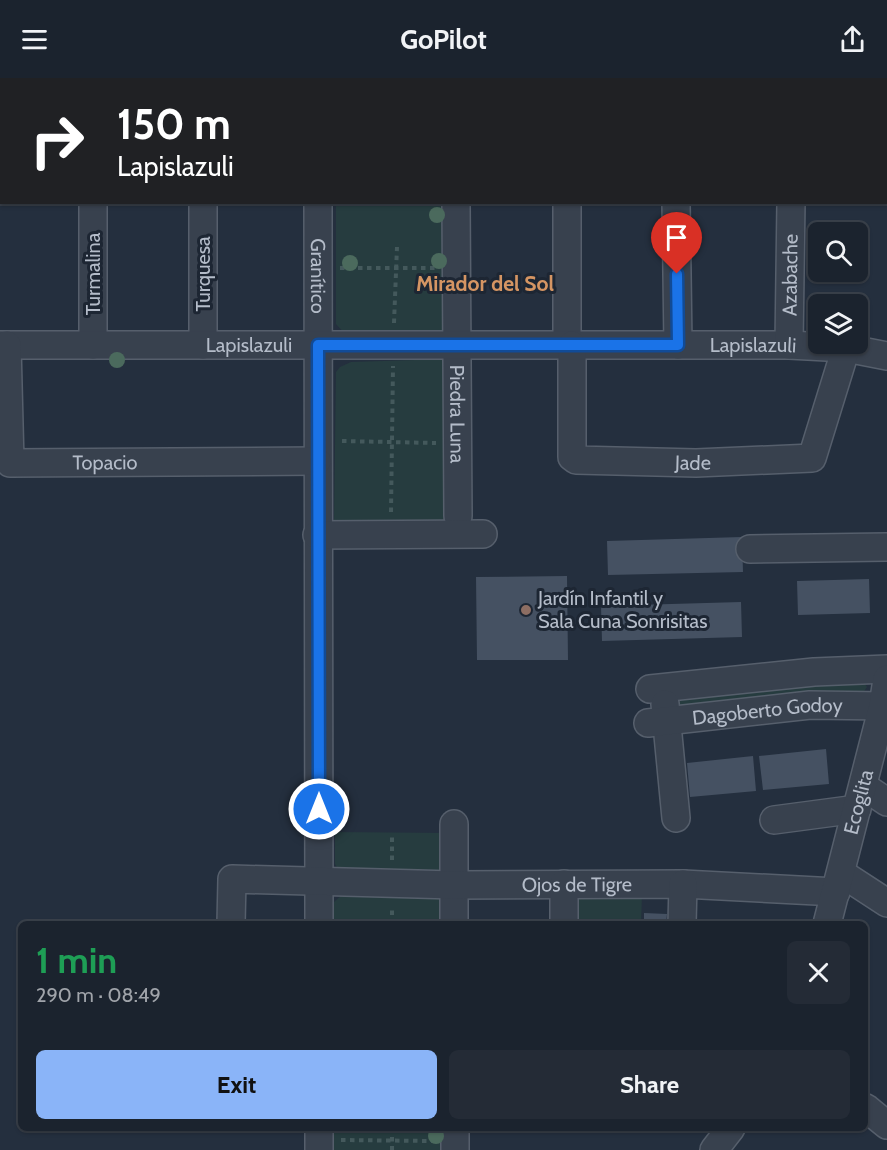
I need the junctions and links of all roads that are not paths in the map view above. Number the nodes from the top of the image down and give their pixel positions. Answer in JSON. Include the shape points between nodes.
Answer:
{"nodes":[{"id":1,"x":93,"y":204,"type":"edge"},
{"id":2,"x":203,"y":204,"type":"edge"},
{"id":3,"x":318,"y":204,"type":"edge"},
{"id":4,"x":456,"y":204,"type":"edge"},
{"id":5,"x":567,"y":204,"type":"edge"},
{"id":6,"x":676,"y":204,"type":"edge"},
{"id":7,"x":791,"y":204,"type":"edge"},
{"id":8,"x":4,"y":345,"type":"edge"},
{"id":9,"x":93,"y":345,"type":"junction"},
{"id":10,"x":203,"y":345,"type":"junction"},
{"id":11,"x":318,"y":345,"type":"junction"},
{"id":12,"x":457,"y":345,"type":"junction"},
{"id":13,"x":678,"y":345,"type":"junction"},
{"id":14,"x":789,"y":345,"type":"junction"},
{"id":15,"x":570,"y":346,"type":"junction"},
{"id":16,"x":808,"y":346,"type":"edge"},
{"id":17,"x":868,"y":352,"type":"edge"},
{"id":18,"x":844,"y":354,"type":"edge"},
{"id":19,"x":887,"y":356,"type":"edge"},
{"id":20,"x":317,"y":451,"type":"junction"},
{"id":21,"x":458,"y":516,"type":"dead end"},
{"id":22,"x":483,"y":534,"type":"dead end"},
{"id":23,"x":317,"y":535,"type":"junction"},
{"id":24,"x":887,"y":547,"type":"edge"},
{"id":25,"x":750,"y":549,"type":"dead end"},
{"id":26,"x":887,"y":669,"type":"edge"},
{"id":27,"x":887,"y":679,"type":"edge"},
{"id":28,"x":885,"y":706,"type":"edge"},
{"id":29,"x":657,"y":722,"type":"junction"},
{"id":30,"x":860,"y":798,"type":"junction"},
{"id":31,"x":887,"y":802,"type":"edge"},
{"id":32,"x":676,"y":818,"type":"dead end"},
{"id":33,"x":774,"y":819,"type":"dead end"},
{"id":34,"x":454,"y":824,"type":"dead end"},
{"id":35,"x":319,"y":881,"type":"junction"},
{"id":36,"x":838,"y":882,"type":"junction"},
{"id":37,"x":564,"y":884,"type":"junction"},
{"id":38,"x":683,"y":884,"type":"junction"},
{"id":39,"x":454,"y":885,"type":"junction"},
{"id":40,"x":887,"y":903,"type":"edge"},
{"id":41,"x":231,"y":921,"type":"edge"},
{"id":42,"x":319,"y":921,"type":"edge"},
{"id":43,"x":454,"y":921,"type":"edge"},
{"id":44,"x":564,"y":921,"type":"edge"},
{"id":45,"x":682,"y":921,"type":"edge"},
{"id":46,"x":828,"y":921,"type":"edge"},
{"id":47,"x":868,"y":1110,"type":"edge"},
{"id":48,"x":887,"y":1125,"type":"edge"}],
"edges":[{"from":1,"to":9,"type":"street","name":"Turmalina"},
{"from":2,"to":10,"type":"street","name":"Turquesa"},
{"from":3,"to":11,"type":"street","name":"Granítico"},
{"from":4,"to":12,"type":"street","name":"Piedra Luna"},
{"from":5,"to":15,"type":"street"},
{"from":6,"to":13,"type":"street"},
{"from":7,"to":14,"type":"street","name":"Azabache"},
{"from":8,"to":9,"type":"street","name":"Lapislazuli"},
{"from":8,"to":20,"type":"street","name":"Topacio","via":[[10,463]]},
{"from":9,"to":10,"type":"street","name":"Lapislazuli"},
{"from":10,"to":11,"type":"street","name":"Lapislazuli"},
{"from":11,"to":12,"type":"street","name":"Lapislazuli"},
{"from":11,"to":20,"type":"street","name":"Granítico"},
{"from":12,"to":15,"type":"street","name":"Lapislazuli"},
{"from":12,"to":21,"type":"street","name":"Piedra Luna"},
{"from":13,"to":14,"type":"street","name":"Lapislazuli"},
{"from":13,"to":15,"type":"street","name":"Lapislazuli"},
{"from":14,"to":16,"type":"street","name":"Lapislazuli"},
{"from":15,"to":18,"type":"street","name":"Jade","via":[[572,457],[576,460],[696,463],[812,458]]},
{"from":17,"to":19,"type":"street","name":"Lapislazuli"},
{"from":20,"to":23,"type":"street","name":"Granítico"},
{"from":22,"to":23,"type":"street"},
{"from":23,"to":35,"type":"street","name":"Granítico"},
{"from":24,"to":25,"type":"street"},
{"from":26,"to":29,"type":"street","name":"Dagoberto Godoy","via":[[656,688]]},
{"from":27,"to":28,"type":"street","name":"Ecoglita"},
{"from":28,"to":29,"type":"street","name":"Dagoberto Godoy","via":[[810,705]]},
{"from":28,"to":30,"type":"street","name":"Ecoglita"},
{"from":29,"to":32,"type":"street"},
{"from":30,"to":31,"type":"street"},
{"from":30,"to":33,"type":"street"},
{"from":30,"to":36,"type":"street","name":"Ecoglita"},
{"from":34,"to":39,"type":"street"},
{"from":35,"to":39,"type":"street","name":"Ojos de Tigre"},
{"from":35,"to":41,"type":"street","name":"Ojos de Tigre","via":[[231,879]]},
{"from":35,"to":42,"type":"street","name":"Granítico"},
{"from":36,"to":38,"type":"street","name":"Ojos de Tigre"},
{"from":36,"to":40,"type":"street","name":"Ojos de Tigre"},
{"from":36,"to":46,"type":"street","name":"Ecoglita"},
{"from":37,"to":38,"type":"street","name":"Ojos de Tigre"},
{"from":37,"to":39,"type":"street","name":"Ojos de Tigre"},
{"from":37,"to":44,"type":"street"},
{"from":38,"to":45,"type":"street"},
{"from":39,"to":43,"type":"street"},
{"from":47,"to":48,"type":"street"}]}
